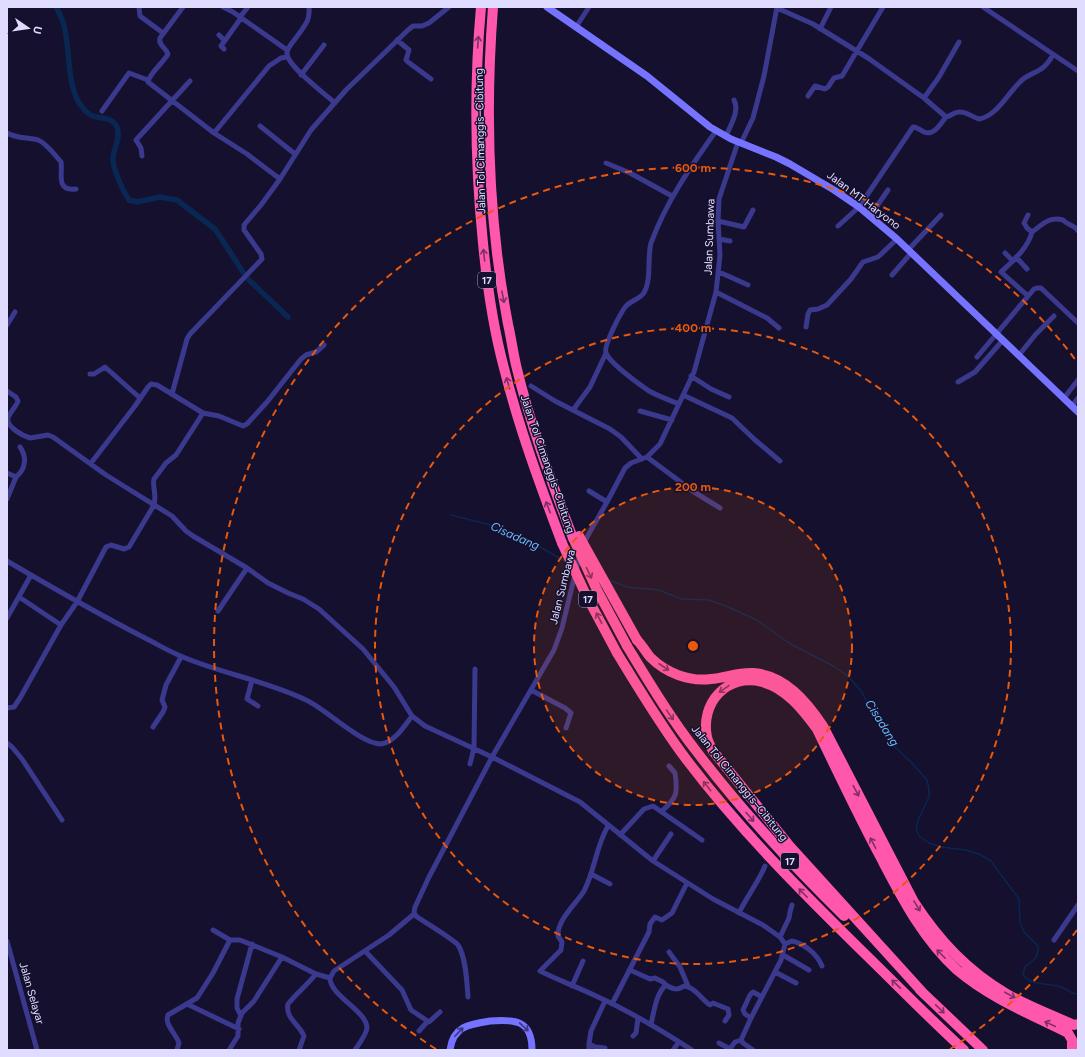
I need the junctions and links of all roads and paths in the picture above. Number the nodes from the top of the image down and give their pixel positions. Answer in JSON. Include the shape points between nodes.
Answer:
{"nodes":[{"id":1,"x":139,"y":7,"type":"edge"},
{"id":2,"x":183,"y":7,"type":"edge"},
{"id":3,"x":223,"y":7,"type":"edge"},
{"id":4,"x":248,"y":7,"type":"edge"},
{"id":5,"x":309,"y":7,"type":"edge"},
{"id":6,"x":449,"y":7,"type":"edge"},
{"id":7,"x":481,"y":7,"type":"edge"},
{"id":8,"x":493,"y":7,"type":"edge"},
{"id":9,"x":546,"y":7,"type":"edge"},
{"id":10,"x":589,"y":7,"type":"edge"},
{"id":11,"x":831,"y":7,"type":"edge"},
{"id":12,"x":883,"y":7,"type":"edge"},
{"id":13,"x":983,"y":7,"type":"edge"},
{"id":14,"x":777,"y":8,"type":"edge"},
{"id":15,"x":240,"y":17,"type":"junction"},
{"id":16,"x":576,"y":27,"type":"junction"},
{"id":17,"x":820,"y":29,"type":"junction"},
{"id":18,"x":162,"y":34,"type":"junction"},
{"id":19,"x":219,"y":36,"type":"dead end"},
{"id":20,"x":224,"y":40,"type":"junction"},
{"id":21,"x":397,"y":40,"type":"junction"},
{"id":22,"x":959,"y":42,"type":"dead end"},
{"id":23,"x":324,"y":45,"type":"dead end"},
{"id":24,"x":224,"y":49,"type":"dead end"},
{"id":25,"x":287,"y":50,"type":"junction"},
{"id":26,"x":857,"y":51,"type":"junction"},
{"id":27,"x":1053,"y":55,"type":"junction"},
{"id":28,"x":287,"y":57,"type":"junction"},
{"id":29,"x":1078,"y":72,"type":"edge"},
{"id":30,"x":301,"y":75,"type":"junction"},
{"id":31,"x":431,"y":79,"type":"dead end"},
{"id":32,"x":148,"y":80,"type":"junction"},
{"id":33,"x":190,"y":82,"type":"dead end"},
{"id":34,"x":808,"y":96,"type":"dead end"},
{"id":35,"x":924,"y":98,"type":"junction"},
{"id":36,"x":172,"y":100,"type":"junction"},
{"id":37,"x":734,"y":100,"type":"dead end"},
{"id":38,"x":335,"y":104,"type":"junction"},
{"id":39,"x":102,"y":111,"type":"dead end"},
{"id":40,"x":946,"y":117,"type":"junction"},
{"id":41,"x":260,"y":126,"type":"dead end"},
{"id":42,"x":716,"y":131,"type":"junction"},
{"id":43,"x":7,"y":133,"type":"edge"},
{"id":44,"x":214,"y":133,"type":"junction"},
{"id":45,"x":726,"y":136,"type":"junction"},
{"id":46,"x":739,"y":143,"type":"junction"},
{"id":47,"x":295,"y":154,"type":"junction"},
{"id":48,"x":142,"y":156,"type":"dead end"},
{"id":49,"x":606,"y":163,"type":"dead end"},
{"id":50,"x":280,"y":179,"type":"junction"},
{"id":51,"x":76,"y":189,"type":"dead end"},
{"id":52,"x":888,"y":190,"type":"dead end"},
{"id":53,"x":672,"y":196,"type":"junction"},
{"id":54,"x":858,"y":207,"type":"junction"},
{"id":55,"x":753,"y":210,"type":"dead end"},
{"id":56,"x":941,"y":215,"type":"dead end"},
{"id":57,"x":1028,"y":215,"type":"dead end"},
{"id":58,"x":873,"y":218,"type":"junction"},
{"id":59,"x":718,"y":221,"type":"junction"},
{"id":60,"x":838,"y":226,"type":"dead end"},
{"id":61,"x":1078,"y":231,"type":"edge"},
{"id":62,"x":1032,"y":232,"type":"junction"},
{"id":63,"x":719,"y":239,"type":"junction"},
{"id":64,"x":897,"y":239,"type":"junction"},
{"id":65,"x":730,"y":241,"type":"dead end"},
{"id":66,"x":910,"y":251,"type":"junction"},
{"id":67,"x":1005,"y":252,"type":"dead end"},
{"id":68,"x":1014,"y":259,"type":"junction"},
{"id":69,"x":1027,"y":269,"type":"dead end"},
{"id":70,"x":719,"y":272,"type":"junction"},
{"id":71,"x":892,"y":275,"type":"dead end"},
{"id":72,"x":748,"y":286,"type":"dead end"},
{"id":73,"x":716,"y":292,"type":"junction"},
{"id":74,"x":1028,"y":296,"type":"junction"},
{"id":75,"x":15,"y":312,"type":"dead end"},
{"id":76,"x":1054,"y":316,"type":"dead end"},
{"id":77,"x":1078,"y":323,"type":"edge"},
{"id":78,"x":7,"y":325,"type":"edge"},
{"id":79,"x":806,"y":326,"type":"dead end"},
{"id":80,"x":779,"y":328,"type":"dead end"},
{"id":81,"x":997,"y":334,"type":"junction"},
{"id":82,"x":1003,"y":340,"type":"junction"},
{"id":83,"x":324,"y":345,"type":"dead end"},
{"id":84,"x":606,"y":353,"type":"junction"},
{"id":85,"x":1019,"y":355,"type":"junction"},
{"id":86,"x":977,"y":357,"type":"dead end"},
{"id":87,"x":90,"y":374,"type":"dead end"},
{"id":88,"x":691,"y":376,"type":"junction"},
{"id":89,"x":1078,"y":380,"type":"edge"},
{"id":90,"x":958,"y":382,"type":"dead end"},
{"id":91,"x":531,"y":386,"type":"dead end"},
{"id":92,"x":7,"y":391,"type":"edge"},
{"id":93,"x":172,"y":394,"type":"junction"},
{"id":94,"x":683,"y":395,"type":"junction"},
{"id":95,"x":729,"y":397,"type":"dead end"},
{"id":96,"x":140,"y":398,"type":"junction"},
{"id":97,"x":1064,"y":398,"type":"junction"},
{"id":98,"x":1078,"y":398,"type":"edge"},
{"id":99,"x":679,"y":404,"type":"junction"},
{"id":100,"x":1072,"y":406,"type":"junction"},
{"id":101,"x":573,"y":410,"type":"junction"},
{"id":102,"x":640,"y":411,"type":"dead end"},
{"id":103,"x":1078,"y":412,"type":"edge"},
{"id":104,"x":203,"y":413,"type":"junction"},
{"id":105,"x":672,"y":420,"type":"junction"},
{"id":106,"x":20,"y":447,"type":"dead end"},
{"id":107,"x":644,"y":458,"type":"junction"},
{"id":108,"x":780,"y":461,"type":"dead end"},
{"id":109,"x":91,"y":463,"type":"junction"},
{"id":110,"x":7,"y":473,"type":"edge"},
{"id":111,"x":16,"y":477,"type":"junction"},
{"id":112,"x":589,"y":491,"type":"dead end"},
{"id":113,"x":7,"y":499,"type":"edge"},
{"id":114,"x":607,"y":502,"type":"junction"},
{"id":115,"x":154,"y":506,"type":"junction"},
{"id":116,"x":720,"y":508,"type":"dead end"},
{"id":117,"x":576,"y":537,"type":"junction"},
{"id":118,"x":7,"y":561,"type":"edge"},
{"id":119,"x":247,"y":568,"type":"junction"},
{"id":120,"x":31,"y":575,"type":"junction"},
{"id":121,"x":19,"y":597,"type":"junction"},
{"id":122,"x":77,"y":602,"type":"junction"},
{"id":123,"x":218,"y":611,"type":"dead end"},
{"id":124,"x":7,"y":618,"type":"edge"},
{"id":125,"x":61,"y":625,"type":"junction"},
{"id":126,"x":181,"y":657,"type":"junction"},
{"id":127,"x":475,"y":669,"type":"dead end"},
{"id":128,"x":252,"y":680,"type":"junction"},
{"id":129,"x":531,"y":690,"type":"junction"},
{"id":130,"x":258,"y":706,"type":"dead end"},
{"id":131,"x":7,"y":708,"type":"edge"},
{"id":132,"x":412,"y":716,"type":"junction"},
{"id":133,"x":153,"y":727,"type":"dead end"},
{"id":134,"x":566,"y":728,"type":"dead end"},
{"id":135,"x":7,"y":743,"type":"edge"},
{"id":136,"x":474,"y":748,"type":"junction"},
{"id":137,"x":492,"y":757,"type":"junction"},
{"id":138,"x":470,"y":764,"type":"dead end"},
{"id":139,"x":668,"y":766,"type":"dead end"},
{"id":140,"x":662,"y":811,"type":"junction"},
{"id":141,"x":62,"y":820,"type":"dead end"},
{"id":142,"x":608,"y":826,"type":"junction"},
{"id":143,"x":671,"y":834,"type":"dead end"},
{"id":144,"x":620,"y":835,"type":"junction"},
{"id":145,"x":702,"y":840,"type":"dead end"},
{"id":146,"x":653,"y":861,"type":"junction"},
{"id":147,"x":765,"y":866,"type":"dead end"},
{"id":148,"x":591,"y":874,"type":"junction"},
{"id":149,"x":687,"y":883,"type":"junction"},
{"id":150,"x":610,"y":884,"type":"dead end"},
{"id":151,"x":792,"y":905,"type":"dead end"},
{"id":152,"x":1078,"y":905,"type":"edge"},
{"id":153,"x":739,"y":912,"type":"junction"},
{"id":154,"x":414,"y":914,"type":"junction"},
{"id":155,"x":213,"y":930,"type":"dead end"},
{"id":156,"x":780,"y":937,"type":"junction"},
{"id":157,"x":230,"y":940,"type":"junction"},
{"id":158,"x":1054,"y":940,"type":"dead end"},
{"id":159,"x":7,"y":941,"type":"edge"},
{"id":160,"x":252,"y":944,"type":"junction"},
{"id":161,"x":785,"y":944,"type":"junction"},
{"id":162,"x":365,"y":951,"type":"junction"},
{"id":163,"x":669,"y":952,"type":"dead end"},
{"id":164,"x":783,"y":954,"type":"junction"},
{"id":165,"x":282,"y":957,"type":"junction"},
{"id":166,"x":583,"y":961,"type":"dead end"},
{"id":167,"x":822,"y":966,"type":"dead end"},
{"id":168,"x":630,"y":970,"type":"junction"},
{"id":169,"x":809,"y":970,"type":"dead end"},
{"id":170,"x":775,"y":972,"type":"junction"},
{"id":171,"x":316,"y":974,"type":"junction"},
{"id":172,"x":330,"y":978,"type":"junction"},
{"id":173,"x":796,"y":983,"type":"dead end"},
{"id":174,"x":666,"y":985,"type":"junction"},
{"id":175,"x":572,"y":986,"type":"junction"},
{"id":176,"x":688,"y":986,"type":"junction"},
{"id":177,"x":925,"y":995,"type":"junction"},
{"id":178,"x":468,"y":997,"type":"dead end"},
{"id":179,"x":762,"y":997,"type":"junction"},
{"id":180,"x":605,"y":1001,"type":"junction"},
{"id":181,"x":186,"y":1004,"type":"junction"},
{"id":182,"x":612,"y":1004,"type":"junction"},
{"id":183,"x":440,"y":1012,"type":"dead end"},
{"id":184,"x":241,"y":1016,"type":"junction"},
{"id":185,"x":638,"y":1018,"type":"junction"},
{"id":186,"x":751,"y":1018,"type":"junction"},
{"id":187,"x":726,"y":1021,"type":"dead end"},
{"id":188,"x":427,"y":1022,"type":"junction"},
{"id":189,"x":651,"y":1024,"type":"junction"},
{"id":190,"x":1078,"y":1024,"type":"edge"},
{"id":191,"x":239,"y":1029,"type":"junction"},
{"id":192,"x":419,"y":1031,"type":"dead end"},
{"id":193,"x":633,"y":1036,"type":"dead end"},
{"id":194,"x":741,"y":1040,"type":"junction"},
{"id":195,"x":679,"y":1042,"type":"junction"},
{"id":196,"x":719,"y":1043,"type":"dead end"},
{"id":197,"x":589,"y":1047,"type":"edge"},
{"id":198,"x":605,"y":1048,"type":"dead end"},
{"id":199,"x":37,"y":1050,"type":"edge"},
{"id":200,"x":177,"y":1050,"type":"edge"},
{"id":201,"x":229,"y":1050,"type":"edge"},
{"id":202,"x":299,"y":1050,"type":"edge"},
{"id":203,"x":355,"y":1050,"type":"edge"},
{"id":204,"x":450,"y":1050,"type":"edge"},
{"id":205,"x":532,"y":1050,"type":"edge"},
{"id":206,"x":673,"y":1050,"type":"edge"},
{"id":207,"x":692,"y":1050,"type":"edge"},
{"id":208,"x":730,"y":1050,"type":"edge"},
{"id":209,"x":753,"y":1050,"type":"edge"},
{"id":210,"x":964,"y":1050,"type":"edge"},
{"id":211,"x":983,"y":1050,"type":"edge"},
{"id":212,"x":1072,"y":1050,"type":"edge"}],
"edges":[{"from":1,"to":18,"type":"street","via":[[140,16]]},
{"from":2,"to":18,"type":"street"},
{"from":3,"to":15,"type":"street"},
{"from":4,"to":15,"type":"street"},
{"from":5,"to":25,"type":"street","via":[[309,20]]},
{"from":6,"to":21,"type":"street","via":[[426,25],[413,26]]},
{"from":210,"to":7,"type":"highway","name":"Jalan Tol Cimanggis–Cibitung","number":"17","one_way":true,"bridge":true,"via":[[770,860],[732,816],[686,759],[651,709],[586,595],[562,543],[519,422],[504,367],[488,290],[478,200],[476,101],[477,43]]},
{"from":8,"to":117,"type":"highway","name":"Jalan Tol Cimanggis–Cibitung","number":"17","one_way":true,"via":[[489,98],[491,190],[500,284],[516,364],[530,416],[547,470]]},
{"from":9,"to":16,"type":"main road","name":"Jalan MT Haryono"},
{"from":10,"to":16,"type":"street"},
{"from":11,"to":17,"type":"street"},
{"from":12,"to":26,"type":"street"},
{"from":13,"to":27,"type":"street"},
{"from":14,"to":17,"type":"street"},
{"from":14,"to":46,"type":"street","name":"Jalan Sumbawa","via":[[758,102],[750,127]]},
{"from":15,"to":20,"type":"street"},
{"from":15,"to":25,"type":"street"},
{"from":16,"to":42,"type":"main road","name":"Jalan MT Haryono","via":[[647,76]]},
{"from":17,"to":26,"type":"street"},
{"from":18,"to":32,"type":"street","via":[[159,40],[168,54]]},
{"from":19,"to":20,"type":"street"},
{"from":20,"to":24,"type":"street","via":[[221,46]]},
{"from":21,"to":31,"type":"street","via":[[409,50],[406,60]]},
{"from":21,"to":38,"type":"street"},
{"from":22,"to":35,"type":"street"},
{"from":23,"to":30,"type":"street"},
{"from":25,"to":28,"type":"street"},
{"from":26,"to":34,"type":"street","via":[[842,76],[834,78],[825,89],[815,86]]},
{"from":26,"to":35,"type":"street"},
{"from":27,"to":29,"type":"street"},
{"from":27,"to":40,"type":"street","via":[[1042,69],[1019,82],[988,115],[979,119],[958,112]]},
{"from":28,"to":30,"type":"street"},
{"from":28,"to":44,"type":"street","via":[[269,66]]},
{"from":30,"to":38,"type":"street"},
{"from":32,"to":36,"type":"street"},
{"from":32,"to":39,"type":"street","via":[[129,73]]},
{"from":33,"to":36,"type":"street"},
{"from":35,"to":40,"type":"street"},
{"from":36,"to":44,"type":"street"},
{"from":36,"to":48,"type":"street","via":[[136,140]]},
{"from":37,"to":45,"type":"street","via":[[736,112]]},
{"from":38,"to":47,"type":"street","via":[[311,130]]},
{"from":40,"to":54,"type":"street","via":[[931,133],[913,127]]},
{"from":41,"to":47,"type":"street"},
{"from":42,"to":45,"type":"main road","name":"Jalan MT Haryono"},
{"from":42,"to":53,"type":"street"},
{"from":43,"to":51,"type":"street","via":[[41,142],[61,162],[60,178],[63,186]]},
{"from":44,"to":50,"type":"street"},
{"from":45,"to":46,"type":"main road","name":"Jalan MT Haryono"},
{"from":46,"to":54,"type":"main road","name":"Jalan MT Haryono","via":[[776,156],[829,186]]},
{"from":46,"to":59,"type":"street","name":"Jalan Sumbawa","via":[[720,196]]},
{"from":47,"to":50,"type":"street"},
{"from":49,"to":53,"type":"street","via":[[645,180]]},
{"from":50,"to":93,"type":"street","via":[[244,225],[244,230],[262,259],[190,334]]},
{"from":52,"to":58,"type":"street","via":[[877,206]]},
{"from":53,"to":84,"type":"street","via":[[651,245],[643,294],[625,308],[607,343]]},
{"from":54,"to":58,"type":"main road","name":"Jalan MT Haryono"},
{"from":54,"to":60,"type":"street"},
{"from":55,"to":59,"type":"street","via":[[744,227]]},
{"from":56,"to":66,"type":"street"},
{"from":57,"to":62,"type":"street","via":[[1024,223]]},
{"from":58,"to":64,"type":"main road","name":"Jalan MT Haryono"},
{"from":59,"to":63,"type":"street","name":"Jalan Sumbawa"},
{"from":61,"to":62,"type":"street","via":[[1063,220],[1052,219],[1042,223]]},
{"from":62,"to":68,"type":"street"},
{"from":63,"to":65,"type":"street"},
{"from":63,"to":70,"type":"street","name":"Jalan Sumbawa"},
{"from":64,"to":66,"type":"main road","name":"Jalan MT Haryono"},
{"from":64,"to":79,"type":"street","via":[[878,257],[863,262],[827,305],[810,310]]},
{"from":66,"to":71,"type":"street"},
{"from":66,"to":81,"type":"main road","name":"Jalan MT Haryono"},
{"from":67,"to":68,"type":"street"},
{"from":68,"to":69,"type":"street"},
{"from":68,"to":74,"type":"street","via":[[1001,272]]},
{"from":70,"to":72,"type":"street"},
{"from":70,"to":73,"type":"street","name":"Jalan Sumbawa"},
{"from":73,"to":80,"type":"street","via":[[767,318]]},
{"from":73,"to":88,"type":"street","name":"Jalan Sumbawa"},
{"from":74,"to":77,"type":"street","via":[[1034,289],[1041,288]]},
{"from":74,"to":81,"type":"street"},
{"from":75,"to":78,"type":"street"},
{"from":76,"to":85,"type":"street"},
{"from":81,"to":82,"type":"main road","name":"Jalan MT Haryono"},
{"from":81,"to":86,"type":"street"},
{"from":82,"to":85,"type":"main road","name":"Jalan MT Haryono"},
{"from":82,"to":90,"type":"street","via":[[975,372]]},
{"from":83,"to":104,"type":"street","via":[[316,352],[300,359],[268,402],[245,425]]},
{"from":84,"to":99,"type":"street","via":[[623,371],[649,391]]},
{"from":84,"to":101,"type":"street","via":[[590,387]]},
{"from":85,"to":97,"type":"main road","name":"Jalan MT Haryono"},
{"from":87,"to":96,"type":"street","via":[[105,368]]},
{"from":88,"to":94,"type":"street","name":"Jalan Sumbawa"},
{"from":88,"to":95,"type":"street"},
{"from":89,"to":97,"type":"street"},
{"from":91,"to":101,"type":"street"},
{"from":92,"to":109,"type":"street","via":[[18,401],[8,418],[11,426],[30,438],[52,436]]},
{"from":93,"to":96,"type":"street","via":[[151,384]]},
{"from":93,"to":104,"type":"street"},
{"from":94,"to":99,"type":"street","name":"Jalan Sumbawa"},
{"from":94,"to":108,"type":"street","via":[[732,418]]},
{"from":96,"to":109,"type":"street"},
{"from":97,"to":100,"type":"main road","name":"Jalan MT Haryono"},
{"from":98,"to":100,"type":"street"},
{"from":99,"to":105,"type":"street","name":"Jalan Sumbawa"},
{"from":100,"to":103,"type":"main road","name":"Jalan MT Haryono"},
{"from":101,"to":107,"type":"street","via":[[610,429]]},
{"from":102,"to":105,"type":"street"},
{"from":104,"to":115,"type":"street","via":[[176,455],[154,479]]},
{"from":105,"to":107,"type":"street","name":"Jalan Sumbawa","via":[[660,444],[654,452]]},
{"from":106,"to":111,"type":"street","via":[[24,464],[21,473]]},
{"from":107,"to":114,"type":"street","name":"Jalan Sumbawa","via":[[628,464]]},
{"from":107,"to":116,"type":"street"},
{"from":109,"to":115,"type":"street"},
{"from":110,"to":111,"type":"street"},
{"from":111,"to":113,"type":"street"},
{"from":112,"to":114,"type":"street"},
{"from":114,"to":129,"type":"street","name":"Jalan Sumbawa","via":[[582,546],[560,635]]},
{"from":115,"to":119,"type":"street","via":[[172,516],[189,533]]},
{"from":115,"to":122,"type":"street","via":[[129,547],[106,547]]},
{"from":117,"to":177,"type":"highway","name":"Jalan Tol Cimanggis–Cibitung","number":"17","one_way":true,"bridge":true,"via":[[597,590],[627,646],[661,702],[696,752],[778,850]]},
{"from":117,"to":190,"type":"highway","one_way":true,"bridge":true,"via":[[638,640],[650,657],[664,668],[682,677],[696,680],[754,673],[784,683],[799,695],[823,726],[914,902],[944,943],[963,963],[1008,994],[1074,1025]]},
{"from":118,"to":120,"type":"street"},
{"from":119,"to":123,"type":"street"},
{"from":119,"to":132,"type":"street","via":[[268,583],[303,599],[323,613],[370,658],[394,687]]},
{"from":120,"to":121,"type":"street"},
{"from":120,"to":122,"type":"street"},
{"from":121,"to":124,"type":"street"},
{"from":121,"to":125,"type":"street"},
{"from":122,"to":125,"type":"street"},
{"from":122,"to":126,"type":"street"},
{"from":125,"to":131,"type":"street","via":[[20,698],[14,707]]},
{"from":126,"to":128,"type":"street"},
{"from":126,"to":133,"type":"street","via":[[166,685],[162,700],[165,707],[163,712]]},
{"from":127,"to":136,"type":"street"},
{"from":128,"to":130,"type":"street","via":[[247,698]]},
{"from":128,"to":132,"type":"street","via":[[312,702],[358,735],[378,743],[391,740]]},
{"from":129,"to":134,"type":"street","via":[[571,713]]},
{"from":129,"to":137,"type":"street","name":"Jalan Sumbawa"},
{"from":132,"to":136,"type":"street","via":[[432,729]]},
{"from":135,"to":141,"type":"street","via":[[22,759]]},
{"from":136,"to":137,"type":"street"},
{"from":136,"to":138,"type":"street"},
{"from":137,"to":142,"type":"street","via":[[580,802]]},
{"from":137,"to":154,"type":"street","name":"Jalan Sumbawa","via":[[414,907]]},
{"from":139,"to":140,"type":"street","via":[[675,773],[676,795]]},
{"from":140,"to":144,"type":"street","via":[[653,806],[644,810]]},
{"from":140,"to":145,"type":"street"},
{"from":142,"to":144,"type":"street"},
{"from":142,"to":148,"type":"street","via":[[602,836]]},
{"from":143,"to":146,"type":"street"},
{"from":144,"to":146,"type":"street"},
{"from":146,"to":149,"type":"street"},
{"from":147,"to":153,"type":"street"},
{"from":148,"to":150,"type":"street"},
{"from":148,"to":175,"type":"street","via":[[584,891],[559,929],[558,936],[562,942],[562,949],[540,971]]},
{"from":149,"to":153,"type":"street"},
{"from":149,"to":168,"type":"street","via":[[672,913],[662,920],[655,917],[650,924],[649,932]]},
{"from":151,"to":156,"type":"street"},
{"from":152,"to":158,"type":"street"},
{"from":153,"to":156,"type":"street"},
{"from":154,"to":162,"type":"street"},
{"from":154,"to":178,"type":"street","via":[[458,945],[462,954]]},
{"from":155,"to":157,"type":"street"},
{"from":156,"to":161,"type":"street"},
{"from":157,"to":160,"type":"street"},
{"from":157,"to":181,"type":"street","via":[[197,998]]},
{"from":159,"to":199,"type":"street","name":"Jalan Selayar"},
{"from":160,"to":165,"type":"street"},
{"from":160,"to":184,"type":"street","via":[[236,999]]},
{"from":161,"to":164,"type":"street"},
{"from":161,"to":167,"type":"street","via":[[795,942],[808,948]]},
{"from":162,"to":172,"type":"street","via":[[334,971]]},
{"from":162,"to":188,"type":"street","via":[[402,990],[411,1010]]},
{"from":163,"to":176,"type":"street","via":[[680,967]]},
{"from":164,"to":169,"type":"street"},
{"from":164,"to":170,"type":"street"},
{"from":165,"to":171,"type":"street"},
{"from":165,"to":184,"type":"street","via":[[254,1002]]},
{"from":166,"to":175,"type":"street"},
{"from":168,"to":174,"type":"street"},
{"from":168,"to":182,"type":"street"},
{"from":170,"to":173,"type":"street"},
{"from":170,"to":179,"type":"street"},
{"from":171,"to":172,"type":"street"},
{"from":171,"to":202,"type":"street","via":[[288,1004],[290,1018],[300,1027],[304,1036]]},
{"from":172,"to":203,"type":"street","via":[[331,986],[366,1024],[366,1032]]},
{"from":174,"to":176,"type":"street","via":[[673,989]]},
{"from":174,"to":189,"type":"street","via":[[659,994]]},
{"from":175,"to":180,"type":"street"},
{"from":176,"to":187,"type":"street","via":[[710,1005],[713,1003],[728,1009]]},
{"from":177,"to":211,"type":"highway","name":"Jalan Tol Cimanggis–Cibitung","number":"17","one_way":true},
{"from":212,"to":177,"type":"highway","one_way":true,"via":[[1072,1040],[1068,1032],[1004,1002],[979,986],[957,970],[921,929],[870,838],[817,729],[794,701],[764,682],[753,680],[730,684],[718,692],[706,714],[707,739],[714,751],[788,844]]},
{"from":179,"to":186,"type":"street"},
{"from":179,"to":186,"type":"street","via":[[754,992],[750,994],[743,1010]]},
{"from":180,"to":182,"type":"street"},
{"from":180,"to":197,"type":"street","via":[[591,1031]]},
{"from":181,"to":191,"type":"street"},
{"from":181,"to":200,"type":"street","via":[[170,1012],[166,1018],[179,1042]]},
{"from":182,"to":185,"type":"street"},
{"from":183,"to":188,"type":"street","via":[[433,1020]]},
{"from":184,"to":191,"type":"street"},
{"from":185,"to":189,"type":"street"},
{"from":185,"to":193,"type":"street"},
{"from":186,"to":194,"type":"street"},
{"from":188,"to":192,"type":"street"},
{"from":189,"to":195,"type":"street"},
{"from":191,"to":201,"type":"street","via":[[238,1036]]},
{"from":194,"to":208,"type":"street","via":[[735,1042]]},
{"from":194,"to":209,"type":"street"},
{"from":195,"to":206,"type":"street"},
{"from":195,"to":207,"type":"street"},
{"from":196,"to":208,"type":"street"},
{"from":197,"to":198,"type":"street"},
{"from":204,"to":205,"type":"main road","one_way":true,"via":[[453,1039],[461,1028],[500,1020],[515,1021],[523,1025],[529,1032]]}]}
